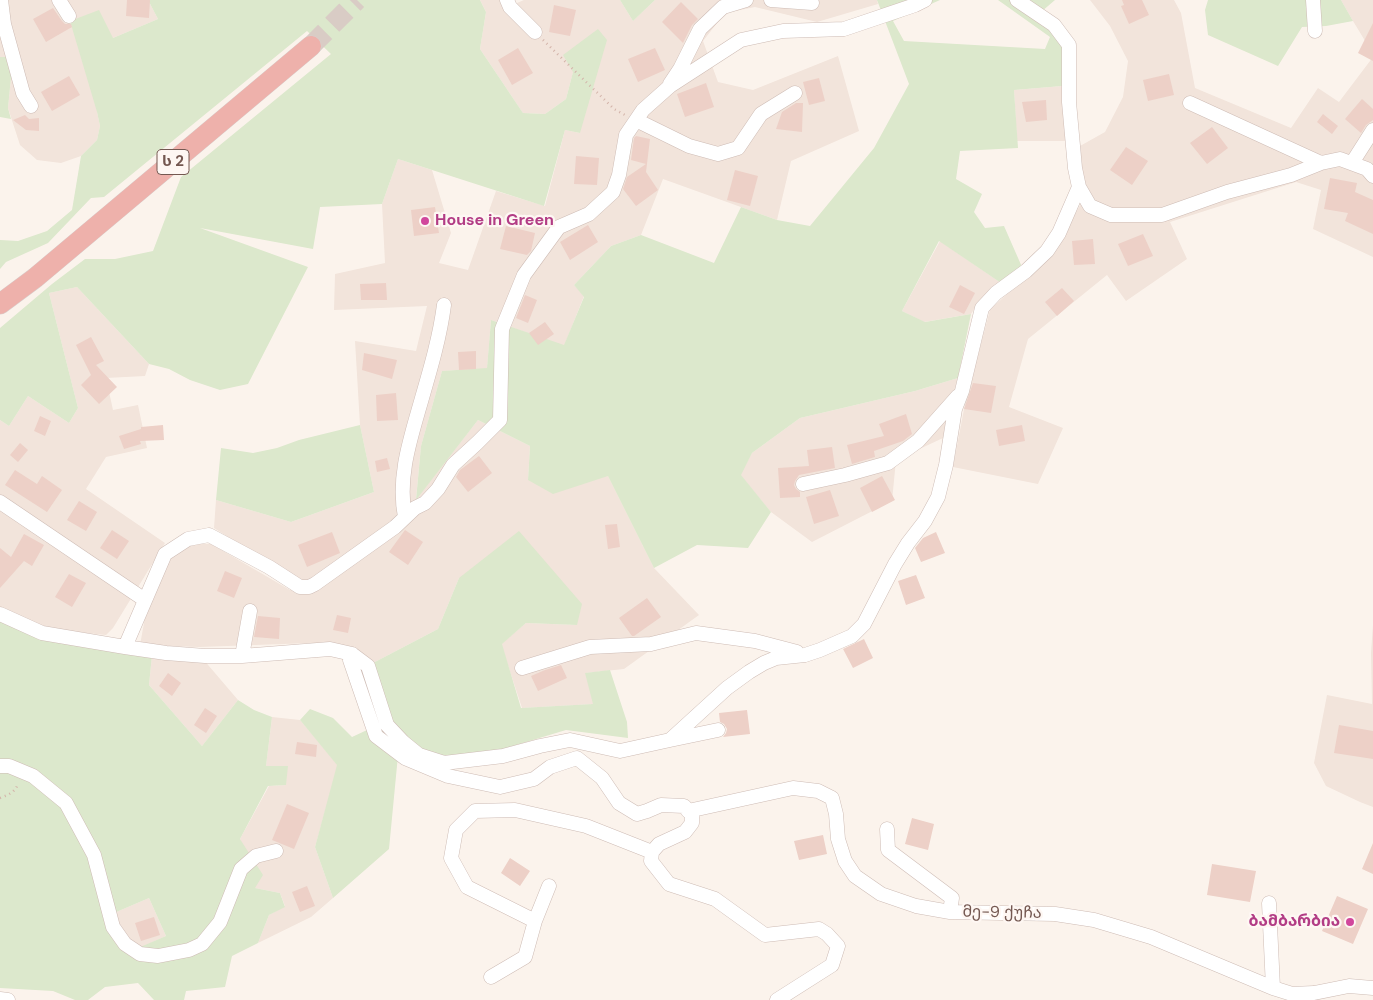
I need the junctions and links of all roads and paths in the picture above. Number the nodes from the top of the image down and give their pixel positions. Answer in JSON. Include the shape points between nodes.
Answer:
{"nodes":[{"id":1,"x":2,"y":0,"type":"edge"},
{"id":2,"x":59,"y":0,"type":"edge"},
{"id":3,"x":507,"y":0,"type":"edge"},
{"id":4,"x":746,"y":0,"type":"edge"},
{"id":5,"x":771,"y":0,"type":"edge"},
{"id":6,"x":925,"y":0,"type":"edge"},
{"id":7,"x":1016,"y":0,"type":"edge"},
{"id":8,"x":1313,"y":0,"type":"edge"},
{"id":9,"x":812,"y":4,"type":"dead end"},
{"id":10,"x":69,"y":16,"type":"dead end"},
{"id":11,"x":1315,"y":31,"type":"dead end"},
{"id":12,"x":535,"y":32,"type":"joint"},
{"id":13,"x":311,"y":46,"type":"tunnel mouth"},
{"id":14,"x":666,"y":90,"type":"junction"},
{"id":15,"x":795,"y":92,"type":"dead end"},
{"id":16,"x":1190,"y":104,"type":"dead end"},
{"id":17,"x":31,"y":106,"type":"dead end"},
{"id":18,"x":636,"y":120,"type":"junction"},
{"id":19,"x":1373,"y":130,"type":"edge"},
{"id":20,"x":1321,"y":162,"type":"junction"},
{"id":21,"x":1352,"y":163,"type":"junction"},
{"id":22,"x":1373,"y":176,"type":"edge"},
{"id":23,"x":1079,"y":187,"type":"junction"},
{"id":24,"x":0,"y":304,"type":"edge"},
{"id":25,"x":444,"y":305,"type":"dead end"},
{"id":26,"x":962,"y":391,"type":"junction"},
{"id":27,"x":803,"y":484,"type":"dead end"},
{"id":28,"x":0,"y":502,"type":"edge"},
{"id":29,"x":405,"y":517,"type":"junction"},
{"id":30,"x":106,"y":557,"type":"dead end"},
{"id":31,"x":99,"y":569,"type":"junction"},
{"id":32,"x":145,"y":600,"type":"junction"},
{"id":33,"x":250,"y":612,"type":"dead end"},
{"id":34,"x":0,"y":614,"type":"edge"},
{"id":35,"x":125,"y":647,"type":"junction"},
{"id":36,"x":352,"y":654,"type":"junction"},
{"id":37,"x":805,"y":655,"type":"junction"},
{"id":38,"x":242,"y":656,"type":"junction"},
{"id":39,"x":522,"y":668,"type":"dead end"},
{"id":40,"x":718,"y":730,"type":"dead end"},
{"id":41,"x":670,"y":740,"type":"junction"},
{"id":42,"x":0,"y":766,"type":"edge"},
{"id":43,"x":13,"y":778,"type":"dead end"},
{"id":44,"x":0,"y":798,"type":"edge"},
{"id":45,"x":688,"y":811,"type":"junction"},
{"id":46,"x":886,"y":829,"type":"dead end"},
{"id":47,"x":276,"y":851,"type":"dead end"},
{"id":48,"x":652,"y":852,"type":"junction"},
{"id":49,"x":550,"y":886,"type":"dead end"},
{"id":50,"x":1269,"y":902,"type":"dead end"},
{"id":51,"x":950,"y":912,"type":"junction"},
{"id":52,"x":535,"y":921,"type":"junction"},
{"id":53,"x":491,"y":977,"type":"dead end"},
{"id":54,"x":1273,"y":988,"type":"junction"},
{"id":55,"x":1373,"y":988,"type":"edge"},
{"id":56,"x":0,"y":999,"type":"edge"},
{"id":57,"x":8,"y":1000,"type":"edge"},
{"id":58,"x":777,"y":1000,"type":"edge"}],
"edges":[{"from":1,"to":17,"type":"street","via":[[4,24],[23,93]]},
{"from":2,"to":10,"type":"street"},
{"from":3,"to":12,"type":"street"},
{"from":4,"to":14,"type":"street","via":[[723,7],[700,29]]},
{"from":5,"to":9,"type":"street"},
{"from":6,"to":14,"type":"street","via":[[844,28],[783,31],[741,40]]},
{"from":7,"to":23,"type":"street","via":[[1054,25],[1069,44],[1069,102]]},
{"from":8,"to":11,"type":"street"},
{"from":12,"to":18,"type":"path","via":[[614,109]]},
{"from":13,"to":24,"type":"highway","number":"ს 2"},
{"from":14,"to":18,"type":"street","via":[[642,110]]},
{"from":15,"to":18,"type":"street","via":[[761,114],[738,148],[718,154],[690,146]]},
{"from":16,"to":20,"type":"street"},
{"from":18,"to":29,"type":"street","via":[[626,135],[620,175],[613,192],[589,214],[559,227],[524,275],[502,329],[500,420],[453,465],[425,503]]},
{"from":19,"to":21,"type":"street"},
{"from":20,"to":21,"type":"street","via":[[1340,159]]},
{"from":20,"to":23,"type":"street","via":[[1291,175],[1227,192],[1161,215],[1111,215],[1090,206]]},
{"from":21,"to":22,"type":"street","via":[[1367,169]]},
{"from":23,"to":26,"type":"street","via":[[1059,233],[1046,251],[982,308]]},
{"from":25,"to":29,"type":"street","via":[[441,330],[404,466],[402,502]]},
{"from":26,"to":27,"type":"street","via":[[918,440],[888,463]]},
{"from":26,"to":37,"type":"street","via":[[938,497],[895,564],[864,624],[852,636]]},
{"from":28,"to":31,"type":"street"},
{"from":29,"to":32,"type":"street","via":[[310,587],[300,587],[209,535],[188,539],[165,554]]},
{"from":30,"to":31,"type":"street"},
{"from":31,"to":32,"type":"street"},
{"from":32,"to":35,"type":"street"},
{"from":33,"to":38,"type":"street"},
{"from":34,"to":35,"type":"street","via":[[42,633]]},
{"from":35,"to":38,"type":"street","via":[[204,656]]},
{"from":36,"to":38,"type":"street","via":[[330,650]]},
{"from":36,"to":41,"type":"street","via":[[368,666],[387,725],[419,755],[444,763],[502,756],[570,740],[620,751]]},
{"from":36,"to":45,"type":"street","via":[[350,660],[376,736],[405,758],[448,776],[500,788],[534,779],[550,767],[577,758],[602,778],[619,804],[637,814],[661,805],[684,806]]},
{"from":37,"to":39,"type":"street","via":[[755,641],[696,633],[651,644],[590,647]]},
{"from":37,"to":41,"type":"street","via":[[776,658],[748,672]]},
{"from":40,"to":41,"type":"street"},
{"from":42,"to":47,"type":"street","via":[[9,766],[33,776],[66,803],[94,855],[113,927],[125,944],[140,954],[158,956],[202,944],[220,922],[241,869],[256,856]]},
{"from":43,"to":44,"type":"path","via":[[19,781],[17,788]]},
{"from":45,"to":48,"type":"street","via":[[692,815],[692,823],[685,832],[659,844]]},
{"from":45,"to":51,"type":"street","name":"მე-9 ქუჩა","via":[[793,788],[818,791],[832,798],[838,839],[845,861],[856,876],[881,894],[916,906]]},
{"from":46,"to":51,"type":"street","via":[[888,850],[952,898]]},
{"from":48,"to":52,"type":"street","via":[[586,826],[515,810],[475,812],[456,830],[451,858],[463,880],[467,887]]},
{"from":48,"to":58,"type":"street","via":[[651,861],[669,884],[715,900],[765,935],[819,929],[838,946],[832,965]]},
{"from":49,"to":52,"type":"street"},
{"from":50,"to":54,"type":"street"},
{"from":51,"to":54,"type":"street","name":"მე-9 ქუჩა","via":[[1055,914],[1094,920],[1151,936]]},
{"from":52,"to":53,"type":"street","via":[[525,957]]},
{"from":54,"to":55,"type":"street","name":"მე-9 ქუჩა","via":[[1292,994],[1349,986]]},
{"from":56,"to":57,"type":"street"}]}
